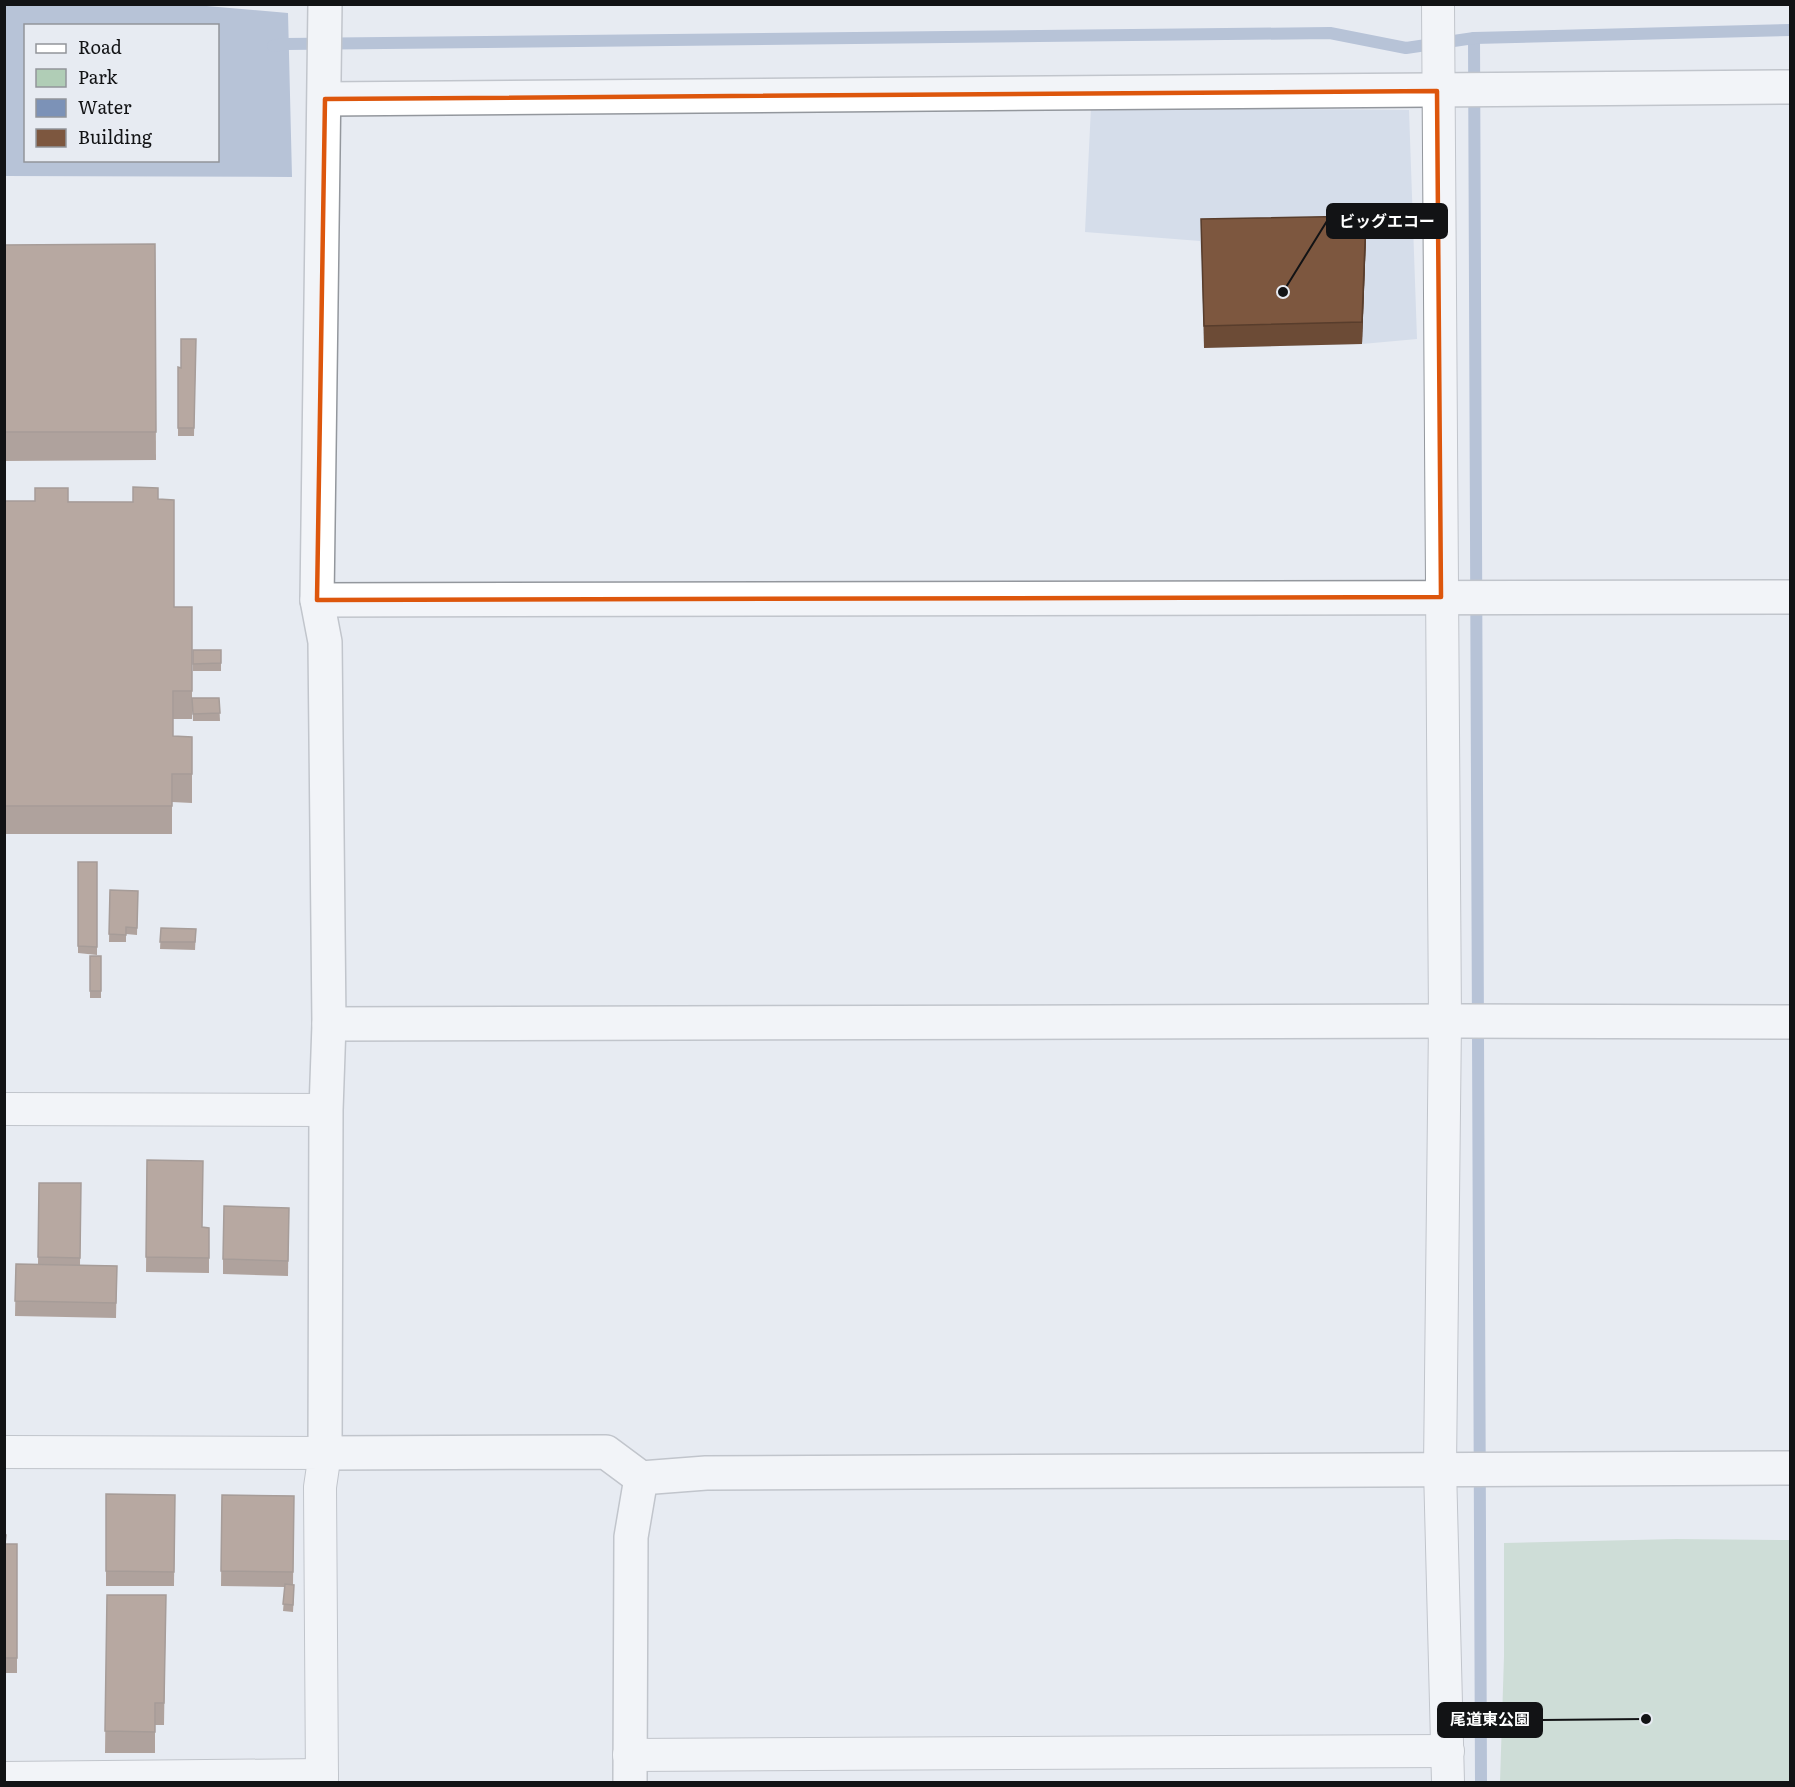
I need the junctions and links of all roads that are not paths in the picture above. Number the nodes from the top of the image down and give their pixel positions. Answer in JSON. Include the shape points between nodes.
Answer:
{"nodes":[{"id":1,"x":325,"y":11,"type":"edge"},
{"id":2,"x":1438,"y":12,"type":"edge"},
{"id":3,"x":1791,"y":87,"type":"edge"},
{"id":4,"x":1448,"y":91,"type":"junction"},
{"id":5,"x":325,"y":99,"type":"junction"},
{"id":6,"x":1450,"y":597,"type":"junction"},
{"id":7,"x":1791,"y":597,"type":"edge"},
{"id":8,"x":317,"y":600,"type":"junction"},
{"id":9,"x":1454,"y":1021,"type":"junction"},
{"id":10,"x":1791,"y":1022,"type":"edge"},
{"id":11,"x":329,"y":1024,"type":"junction"},
{"id":12,"x":4,"y":1109,"type":"edge"},
{"id":13,"x":326,"y":1110,"type":"junction"},
{"id":14,"x":4,"y":1452,"type":"edge"},
{"id":15,"x":326,"y":1453,"type":"junction"},
{"id":16,"x":1452,"y":1468,"type":"junction"},
{"id":17,"x":1791,"y":1468,"type":"edge"},
{"id":18,"x":641,"y":1478,"type":"junction"},
{"id":19,"x":1448,"y":1751,"type":"junction"},
{"id":20,"x":630,"y":1769,"type":"edge"},
{"id":21,"x":4,"y":1778,"type":"edge"},
{"id":22,"x":322,"y":1779,"type":"edge"},
{"id":23,"x":1448,"y":1782,"type":"edge"}],
"edges":[{"from":1,"to":5,"type":"street"},
{"from":2,"to":4,"type":"street","via":[[1438,56]]},
{"from":3,"to":4,"type":"street"},
{"from":4,"to":5,"type":"street"},
{"from":4,"to":6,"type":"street"},
{"from":5,"to":8,"type":"street"},
{"from":6,"to":7,"type":"street"},
{"from":6,"to":8,"type":"street"},
{"from":6,"to":9,"type":"street"},
{"from":8,"to":11,"type":"street","via":[[325,642]]},
{"from":9,"to":10,"type":"street"},
{"from":9,"to":11,"type":"street"},
{"from":9,"to":16,"type":"street"},
{"from":11,"to":13,"type":"street"},
{"from":12,"to":13,"type":"street"},
{"from":13,"to":15,"type":"street"},
{"from":14,"to":15,"type":"street"},
{"from":15,"to":18,"type":"street","via":[[606,1452]]},
{"from":15,"to":22,"type":"street","via":[[320,1487]]},
{"from":16,"to":17,"type":"street"},
{"from":16,"to":18,"type":"street","via":[[717,1473]]},
{"from":16,"to":19,"type":"street"},
{"from":18,"to":20,"type":"street","via":[[632,1537]]},
{"from":19,"to":20,"type":"street"},
{"from":19,"to":23,"type":"street"},
{"from":21,"to":22,"type":"street"}]}
